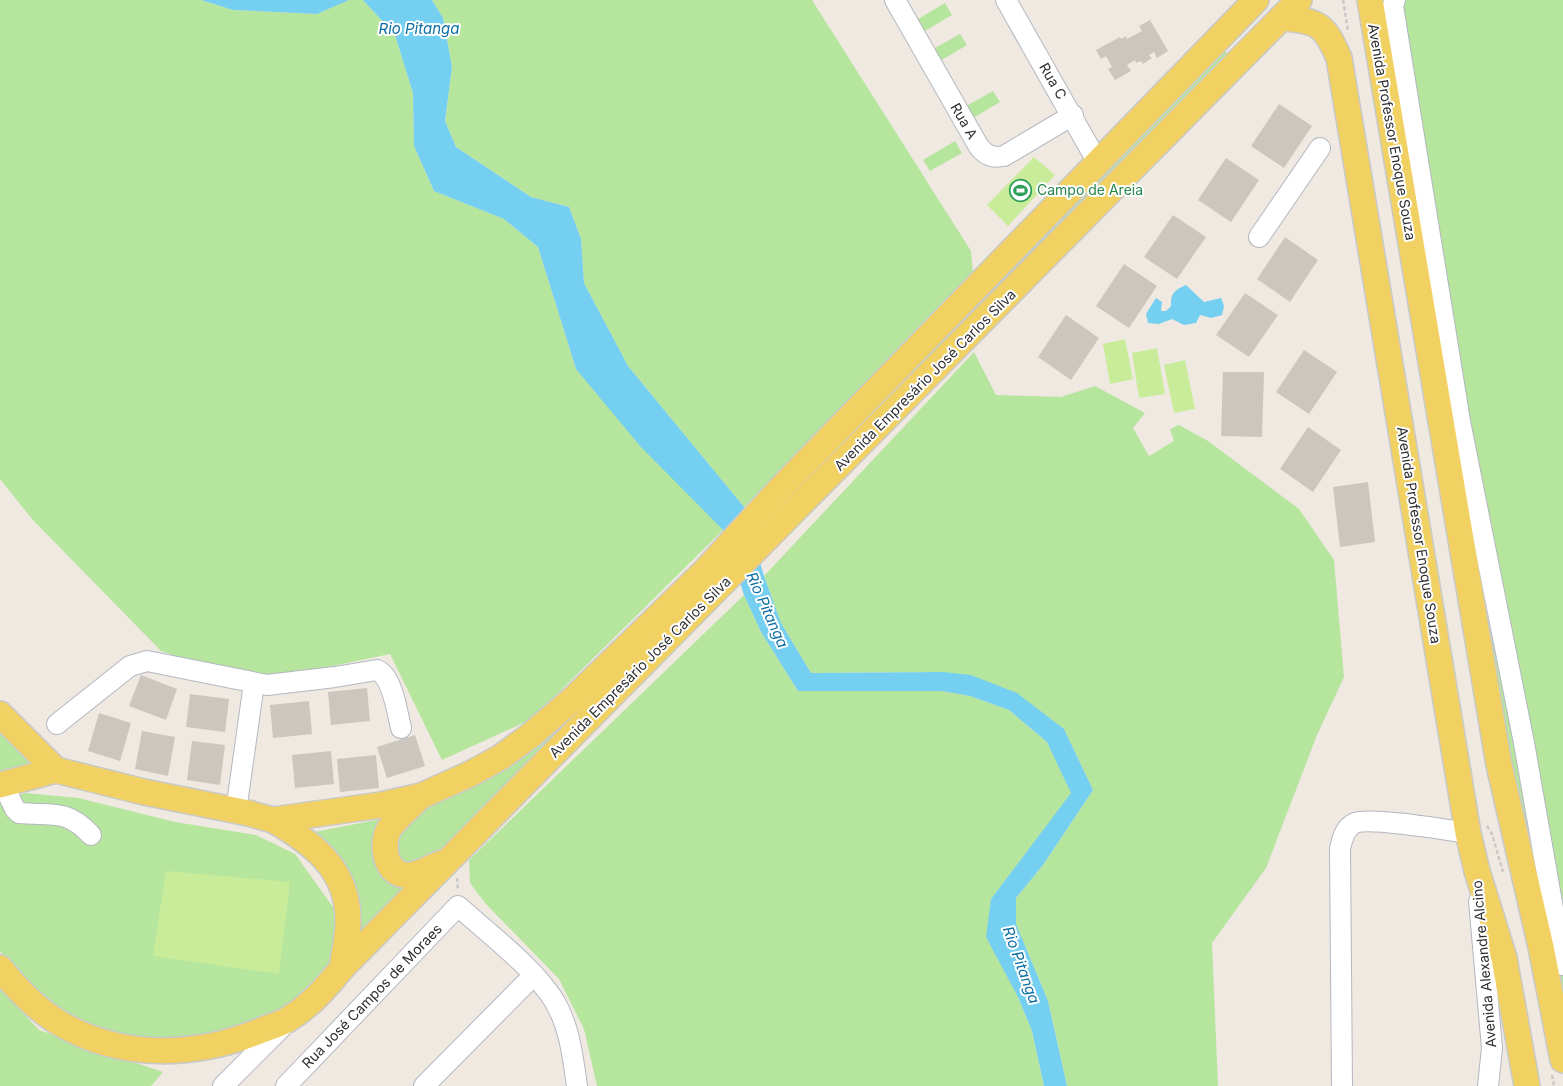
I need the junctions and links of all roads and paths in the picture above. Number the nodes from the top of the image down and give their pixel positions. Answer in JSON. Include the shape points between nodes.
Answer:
{"nodes":[{"id":1,"x":895,"y":0,"type":"edge"},
{"id":2,"x":1006,"y":0,"type":"edge"},
{"id":3,"x":1256,"y":0,"type":"edge"},
{"id":4,"x":1299,"y":0,"type":"edge"},
{"id":5,"x":1370,"y":0,"type":"edge"},
{"id":6,"x":1396,"y":0,"type":"edge"},
{"id":7,"x":1281,"y":18,"type":"junction"},
{"id":8,"x":1073,"y":115,"type":"junction"},
{"id":9,"x":1320,"y":148,"type":"dead end"},
{"id":10,"x":1098,"y":163,"type":"junction"},
{"id":11,"x":1259,"y":237,"type":"dead end"},
{"id":12,"x":715,"y":576,"type":"junction"},
{"id":13,"x":254,"y":683,"type":"junction"},
{"id":14,"x":0,"y":714,"type":"edge"},
{"id":15,"x":56,"y":724,"type":"dead end"},
{"id":16,"x":401,"y":728,"type":"dead end"},
{"id":17,"x":56,"y":770,"type":"junction"},
{"id":18,"x":1,"y":785,"type":"edge"},
{"id":19,"x":421,"y":796,"type":"junction"},
{"id":20,"x":236,"y":811,"type":"junction"},
{"id":21,"x":273,"y":820,"type":"junction"},
{"id":22,"x":1468,"y":833,"type":"junction"},
{"id":23,"x":91,"y":835,"type":"dead end"},
{"id":24,"x":451,"y":859,"type":"junction"},
{"id":25,"x":1477,"y":871,"type":"junction"},
{"id":26,"x":1541,"y":947,"type":"junction"},
{"id":27,"x":1504,"y":958,"type":"junction"},
{"id":28,"x":1563,"y":965,"type":"edge"},
{"id":29,"x":0,"y":968,"type":"edge"},
{"id":30,"x":342,"y":968,"type":"junction"},
{"id":31,"x":534,"y":975,"type":"junction"},
{"id":32,"x":290,"y":1019,"type":"junction"},
{"id":33,"x":1520,"y":1044,"type":"junction"},
{"id":34,"x":1492,"y":1048,"type":"junction"},
{"id":35,"x":1563,"y":1060,"type":"edge"},
{"id":36,"x":223,"y":1086,"type":"edge"},
{"id":37,"x":286,"y":1086,"type":"edge"},
{"id":38,"x":424,"y":1086,"type":"edge"},
{"id":39,"x":577,"y":1086,"type":"edge"},
{"id":40,"x":1342,"y":1086,"type":"edge"},
{"id":41,"x":1488,"y":1086,"type":"edge"},
{"id":42,"x":1527,"y":1086,"type":"edge"}],
"edges":[{"from":1,"to":8,"type":"street","name":"Rua A","via":[[986,155],[1004,156]]},
{"from":2,"to":8,"type":"street","name":"Rua C"},
{"from":3,"to":10,"type":"main road","name":"Avenida Empresário José Carlos Silva"},
{"from":4,"to":7,"type":"main road","name":"Avenida Empresário José Carlos Silva"},
{"from":5,"to":26,"type":"main road","name":"Avenida Professor Enoque Souza","via":[[1499,765]]},
{"from":6,"to":28,"type":"street","via":[[1393,6],[1460,420],[1524,743]]},
{"from":7,"to":12,"type":"main road","name":"Avenida Empresário José Carlos Silva","via":[[801,506]]},
{"from":7,"to":22,"type":"main road","name":"Avenida Professor Enoque Souza","via":[[1307,20],[1320,26],[1330,36],[1340,58]]},
{"from":8,"to":10,"type":"street","name":"Rua C"},
{"from":9,"to":11,"type":"street"},
{"from":10,"to":12,"type":"main road","name":"Avenida Empresário José Carlos Silva","via":[[780,489]]},
{"from":12,"to":19,"type":"main road","name":"Avenida Empresário José Carlos Silva","via":[[531,735],[470,774]]},
{"from":12,"to":24,"type":"main road","name":"Avenida Empresário José Carlos Silva"},
{"from":13,"to":15,"type":"street","via":[[152,661],[138,663]]},
{"from":13,"to":16,"type":"street","via":[[267,685],[335,678],[377,670],[383,673],[390,687]]},
{"from":13,"to":20,"type":"street"},
{"from":14,"to":17,"type":"main road"},
{"from":17,"to":18,"type":"main road"},
{"from":17,"to":20,"type":"main road","name":"Avenida Empresário José Carlos Silva"},
{"from":18,"to":23,"type":"street","via":[[19,813],[58,814],[82,826]]},
{"from":19,"to":21,"type":"main road","name":"Avenida Empresário José Carlos Silva"},
{"from":19,"to":24,"type":"main road","via":[[389,829],[384,840],[384,854],[389,865],[408,876]]},
{"from":20,"to":21,"type":"main road","name":"Avenida Empresário José Carlos Silva"},
{"from":21,"to":30,"type":"main road","via":[[312,845],[338,878],[348,915]]},
{"from":22,"to":25,"type":"main road","name":"Avenida Professor Enoque Souza"},
{"from":22,"to":40,"type":"street","via":[[1356,822],[1343,837],[1340,849]]},
{"from":24,"to":30,"type":"main road","name":"Avenida Empresário José Carlos Silva"},
{"from":25,"to":27,"type":"main road","name":"Avenida Professor Enoque Souza"},
{"from":25,"to":34,"type":"street","name":"Avenida Alexandre Alcino"},
{"from":26,"to":27,"type":"main road"},
{"from":26,"to":35,"type":"main road","name":"Avenida Professor Enoque Souza"},
{"from":27,"to":33,"type":"main road","name":"Avenida Professor Enoque Souza"},
{"from":29,"to":32,"type":"main road","name":"Avenida Empresário José Carlos Silva","via":[[16,989],[61,1024],[103,1042],[126,1047],[161,1051],[200,1050],[246,1037]]},
{"from":30,"to":32,"type":"main road","name":"Avenida Empresário José Carlos Silva"},
{"from":31,"to":37,"type":"street","name":"Rua José Campos de Moraes","via":[[458,906]]},
{"from":31,"to":38,"type":"street"},
{"from":31,"to":39,"type":"street","via":[[556,1003],[565,1025]]},
{"from":32,"to":36,"type":"street"},
{"from":33,"to":34,"type":"street"},
{"from":33,"to":42,"type":"main road","name":"Avenida Professor Enoque Souza"},
{"from":34,"to":41,"type":"street","name":"Avenida Alexandre Alcino"}]}
